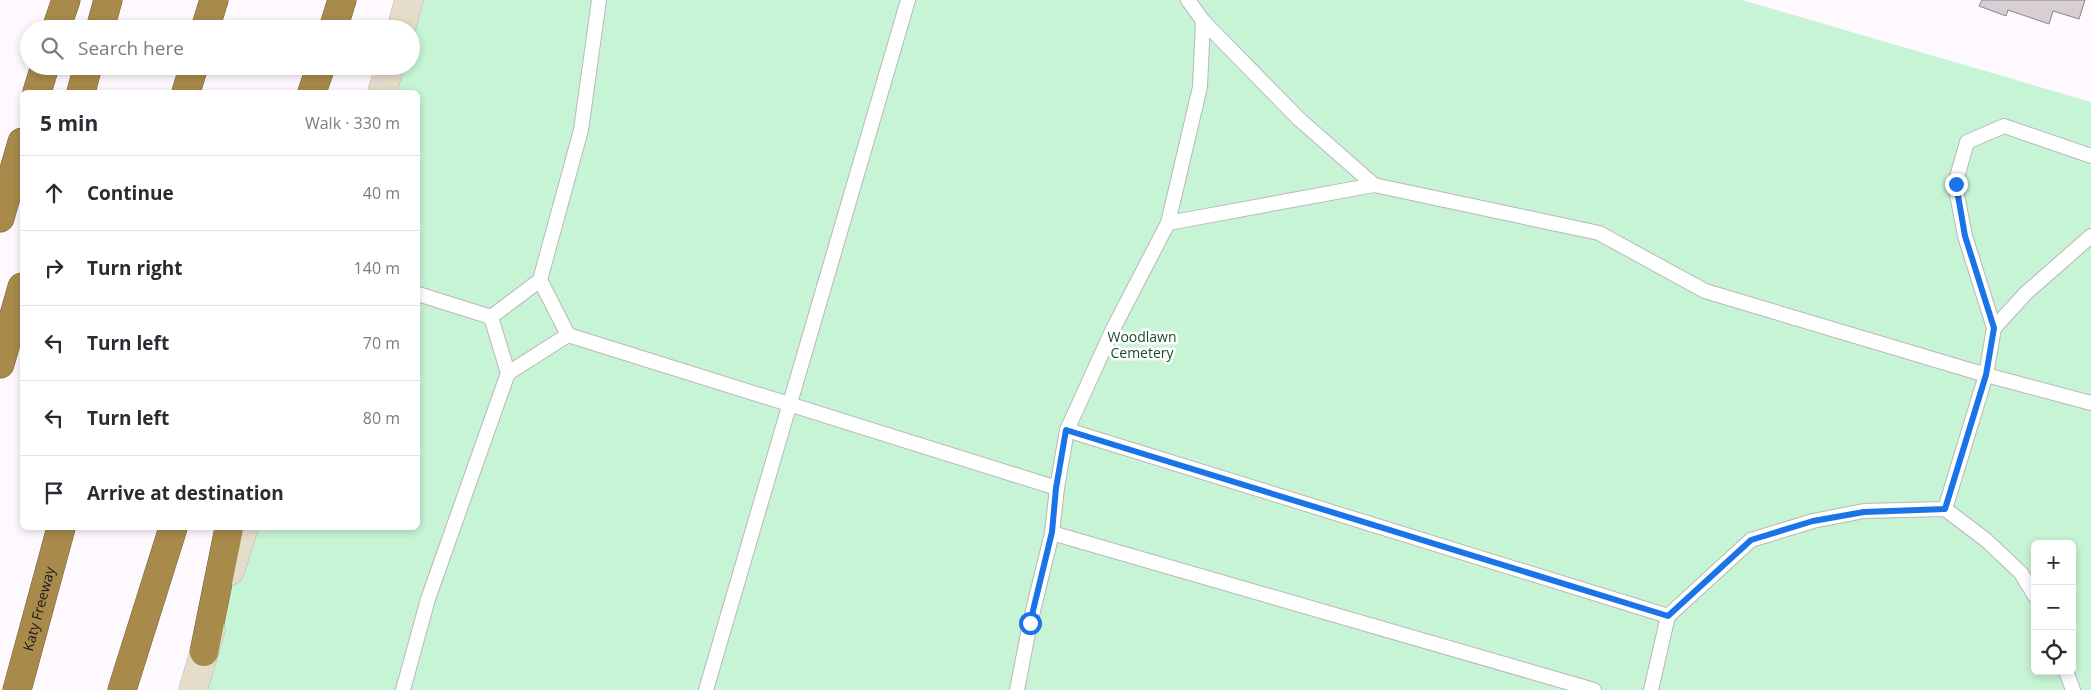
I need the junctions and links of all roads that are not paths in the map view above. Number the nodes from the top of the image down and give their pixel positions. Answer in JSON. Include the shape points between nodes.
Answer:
{"nodes":[{"id":1,"x":66,"y":0,"type":"edge"},
{"id":2,"x":108,"y":0,"type":"edge"},
{"id":3,"x":214,"y":0,"type":"edge"},
{"id":4,"x":336,"y":0,"type":"edge"},
{"id":5,"x":342,"y":0,"type":"edge"},
{"id":6,"x":409,"y":0,"type":"edge"},
{"id":7,"x":599,"y":0,"type":"edge"},
{"id":8,"x":908,"y":0,"type":"edge"},
{"id":9,"x":1188,"y":0,"type":"edge"},
{"id":10,"x":59,"y":20,"type":"edge"},
{"id":11,"x":102,"y":20,"type":"edge"},
{"id":12,"x":208,"y":20,"type":"edge"},
{"id":13,"x":333,"y":20,"type":"edge"},
{"id":14,"x":335,"y":20,"type":"edge"},
{"id":15,"x":403,"y":20,"type":"edge"},
{"id":16,"x":1203,"y":21,"type":"junction"},
{"id":17,"x":42,"y":75,"type":"edge"},
{"id":18,"x":85,"y":75,"type":"edge"},
{"id":19,"x":191,"y":75,"type":"edge"},
{"id":20,"x":319,"y":75,"type":"edge"},
{"id":21,"x":321,"y":75,"type":"edge"},
{"id":22,"x":387,"y":75,"type":"edge"},
{"id":23,"x":38,"y":90,"type":"edge"},
{"id":24,"x":81,"y":90,"type":"edge"},
{"id":25,"x":187,"y":90,"type":"edge"},
{"id":26,"x":313,"y":90,"type":"edge"},
{"id":27,"x":318,"y":90,"type":"edge"},
{"id":28,"x":383,"y":90,"type":"edge"},
{"id":29,"x":20,"y":149,"type":"edge"},
{"id":30,"x":2091,"y":156,"type":"edge"},
{"id":31,"x":1374,"y":185,"type":"junction"},
{"id":32,"x":0,"y":218,"type":"edge"},
{"id":33,"x":1168,"y":223,"type":"junction"},
{"id":34,"x":2091,"y":236,"type":"edge"},
{"id":35,"x":540,"y":280,"type":"junction"},
{"id":36,"x":20,"y":295,"type":"edge"},
{"id":37,"x":420,"y":295,"type":"edge"},
{"id":38,"x":491,"y":317,"type":"junction"},
{"id":39,"x":1994,"y":328,"type":"junction"},
{"id":40,"x":568,"y":335,"type":"junction"},
{"id":41,"x":1,"y":360,"type":"edge"},
{"id":42,"x":508,"y":373,"type":"junction"},
{"id":43,"x":1986,"y":375,"type":"junction"},
{"id":44,"x":789,"y":403,"type":"junction"},
{"id":45,"x":2091,"y":403,"type":"edge"},
{"id":46,"x":1066,"y":430,"type":"junction"},
{"id":47,"x":1056,"y":488,"type":"junction"},
{"id":48,"x":1945,"y":509,"type":"junction"},
{"id":49,"x":60,"y":530,"type":"edge"},
{"id":50,"x":172,"y":530,"type":"edge"},
{"id":51,"x":229,"y":530,"type":"edge"},
{"id":52,"x":243,"y":530,"type":"edge"},
{"id":53,"x":1052,"y":532,"type":"junction"},
{"id":54,"x":2031,"y":589,"type":"edge"},
{"id":55,"x":1668,"y":616,"type":"junction"},
{"id":56,"x":204,"y":652,"type":"junction"},
{"id":57,"x":2067,"y":675,"type":"edge"},
{"id":58,"x":17,"y":690,"type":"edge"},
{"id":59,"x":122,"y":690,"type":"edge"},
{"id":60,"x":193,"y":690,"type":"edge"},
{"id":61,"x":403,"y":690,"type":"edge"},
{"id":62,"x":706,"y":690,"type":"edge"},
{"id":63,"x":1017,"y":690,"type":"edge"},
{"id":64,"x":1594,"y":690,"type":"edge"},
{"id":65,"x":1651,"y":690,"type":"edge"},
{"id":66,"x":2073,"y":690,"type":"edge"}],
"edges":[{"from":1,"to":10,"type":"highway"},
{"from":2,"to":11,"type":"highway"},
{"from":3,"to":12,"type":"highway"},
{"from":4,"to":13,"type":"highway"},
{"from":5,"to":14,"type":"highway"},
{"from":6,"to":15,"type":"main road"},
{"from":7,"to":35,"type":"lane","via":[[581,130]]},
{"from":8,"to":44,"type":"lane"},
{"from":9,"to":16,"type":"lane"},
{"from":16,"to":31,"type":"lane","via":[[1298,119]]},
{"from":16,"to":33,"type":"lane","via":[[1200,87]]},
{"from":17,"to":23,"type":"highway"},
{"from":18,"to":24,"type":"highway"},
{"from":19,"to":25,"type":"highway"},
{"from":20,"to":26,"type":"highway"},
{"from":21,"to":27,"type":"highway"},
{"from":22,"to":28,"type":"main road"},
{"from":29,"to":32,"type":"highway"},
{"from":30,"to":39,"type":"lane","via":[[2004,126],[1967,142],[1956,184],[1965,236]]},
{"from":31,"to":33,"type":"lane"},
{"from":31,"to":43,"type":"lane","via":[[1599,233],[1705,292]]},
{"from":33,"to":46,"type":"lane","via":[[1112,329]]},
{"from":34,"to":39,"type":"lane","via":[[2026,293]]},
{"from":35,"to":38,"type":"lane"},
{"from":35,"to":40,"type":"lane"},
{"from":36,"to":41,"type":"highway"},
{"from":37,"to":38,"type":"lane"},
{"from":38,"to":42,"type":"lane"},
{"from":39,"to":43,"type":"lane"},
{"from":40,"to":42,"type":"lane"},
{"from":40,"to":44,"type":"lane"},
{"from":42,"to":61,"type":"lane","via":[[428,598]]},
{"from":43,"to":45,"type":"lane"},
{"from":43,"to":48,"type":"lane"},
{"from":44,"to":47,"type":"lane"},
{"from":44,"to":62,"type":"lane"},
{"from":46,"to":47,"type":"lane"},
{"from":46,"to":55,"type":"lane"},
{"from":47,"to":53,"type":"lane"},
{"from":48,"to":54,"type":"lane","via":[[1986,540],[2021,573]]},
{"from":48,"to":55,"type":"lane","via":[[1864,512],[1813,521],[1751,540]]},
{"from":49,"to":58,"type":"highway","name":"Katy Freeway"},
{"from":50,"to":59,"type":"highway"},
{"from":51,"to":56,"type":"highway"},
{"from":52,"to":56,"type":"main road"},
{"from":53,"to":63,"type":"lane"},
{"from":53,"to":64,"type":"lane"},
{"from":55,"to":65,"type":"lane"},
{"from":56,"to":60,"type":"main road"},
{"from":57,"to":66,"type":"lane"}]}
